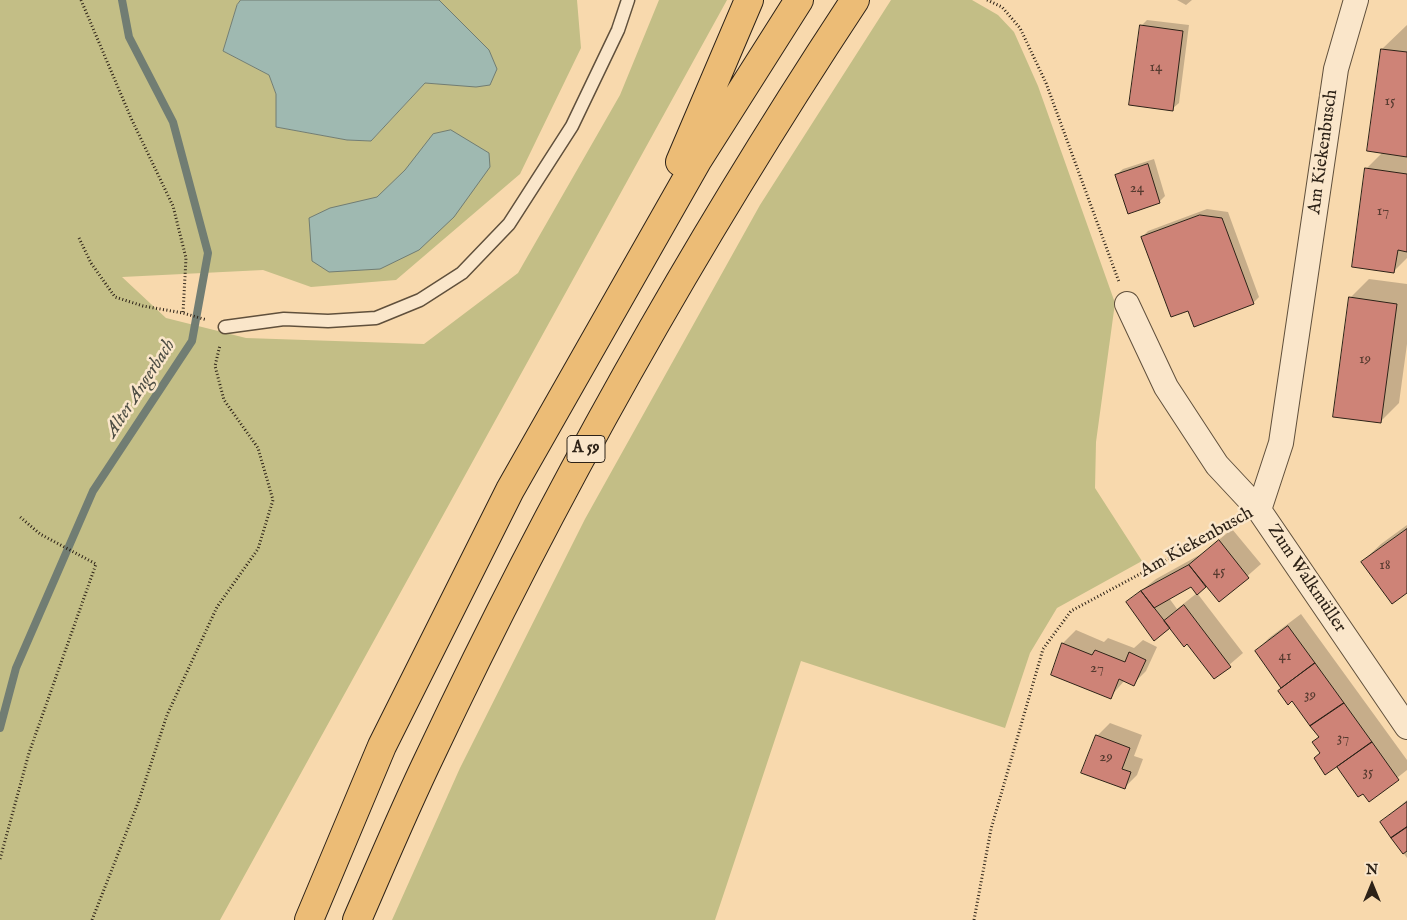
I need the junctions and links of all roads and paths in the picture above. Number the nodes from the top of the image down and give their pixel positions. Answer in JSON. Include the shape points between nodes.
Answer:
{"nodes":[{"id":1,"x":81,"y":0,"type":"edge"},
{"id":2,"x":628,"y":0,"type":"edge"},
{"id":3,"x":749,"y":0,"type":"edge"},
{"id":4,"x":798,"y":0,"type":"edge"},
{"id":5,"x":855,"y":0,"type":"edge"},
{"id":6,"x":987,"y":0,"type":"edge"},
{"id":7,"x":1356,"y":0,"type":"edge"},
{"id":8,"x":79,"y":238,"type":"dead end"},
{"id":9,"x":634,"y":272,"type":"junction"},
{"id":10,"x":1127,"y":304,"type":"joint"},
{"id":11,"x":183,"y":313,"type":"junction"},
{"id":12,"x":211,"y":322,"type":"dead end"},
{"id":13,"x":225,"y":326,"type":"joint"},
{"id":14,"x":1259,"y":510,"type":"junction"},
{"id":15,"x":19,"y":516,"type":"dead end"},
{"id":16,"x":1407,"y":727,"type":"edge"},
{"id":17,"x":0,"y":858,"type":"edge"},
{"id":18,"x":92,"y":920,"type":"edge"},
{"id":19,"x":309,"y":920,"type":"edge"},
{"id":20,"x":357,"y":920,"type":"edge"},
{"id":21,"x":974,"y":920,"type":"edge"}],
"edges":[{"from":1,"to":11,"type":"path","via":[[173,206],[186,258]]},
{"from":2,"to":13,"type":"lane","via":[[618,30],[572,126],[509,224],[462,273],[420,300],[376,318],[284,319]]},
{"from":3,"to":9,"type":"highway"},
{"from":4,"to":9,"type":"highway","number":"A 59","via":[[697,161]]},
{"from":5,"to":20,"type":"highway","number":"A 59","via":[[733,192],[552,510],[430,756]]},
{"from":6,"to":10,"type":"path","via":[[1002,7],[1020,28],[1046,83]]},
{"from":7,"to":14,"type":"street","name":"Am Kiekenbusch","via":[[1336,69],[1281,443]]},
{"from":8,"to":11,"type":"path","via":[[91,263],[115,296],[143,306]]},
{"from":9,"to":19,"type":"highway","number":"A 59","via":[[510,490],[386,737]]},
{"from":10,"to":14,"type":"street","name":"Zum Walkmüller","via":[[1166,387],[1217,466]]},
{"from":11,"to":12,"type":"path"},
{"from":13,"to":18,"type":"path","via":[[215,366],[224,400],[258,448],[273,500],[258,549],[218,607],[167,715],[138,804]]},
{"from":14,"to":16,"type":"street","name":"Zum Walkmüller"},
{"from":14,"to":21,"type":"path","name":"Am Kiekenbusch","via":[[1071,611],[1044,649],[991,830]]},
{"from":15,"to":17,"type":"path","via":[[40,534],[96,564],[29,753]]}]}
